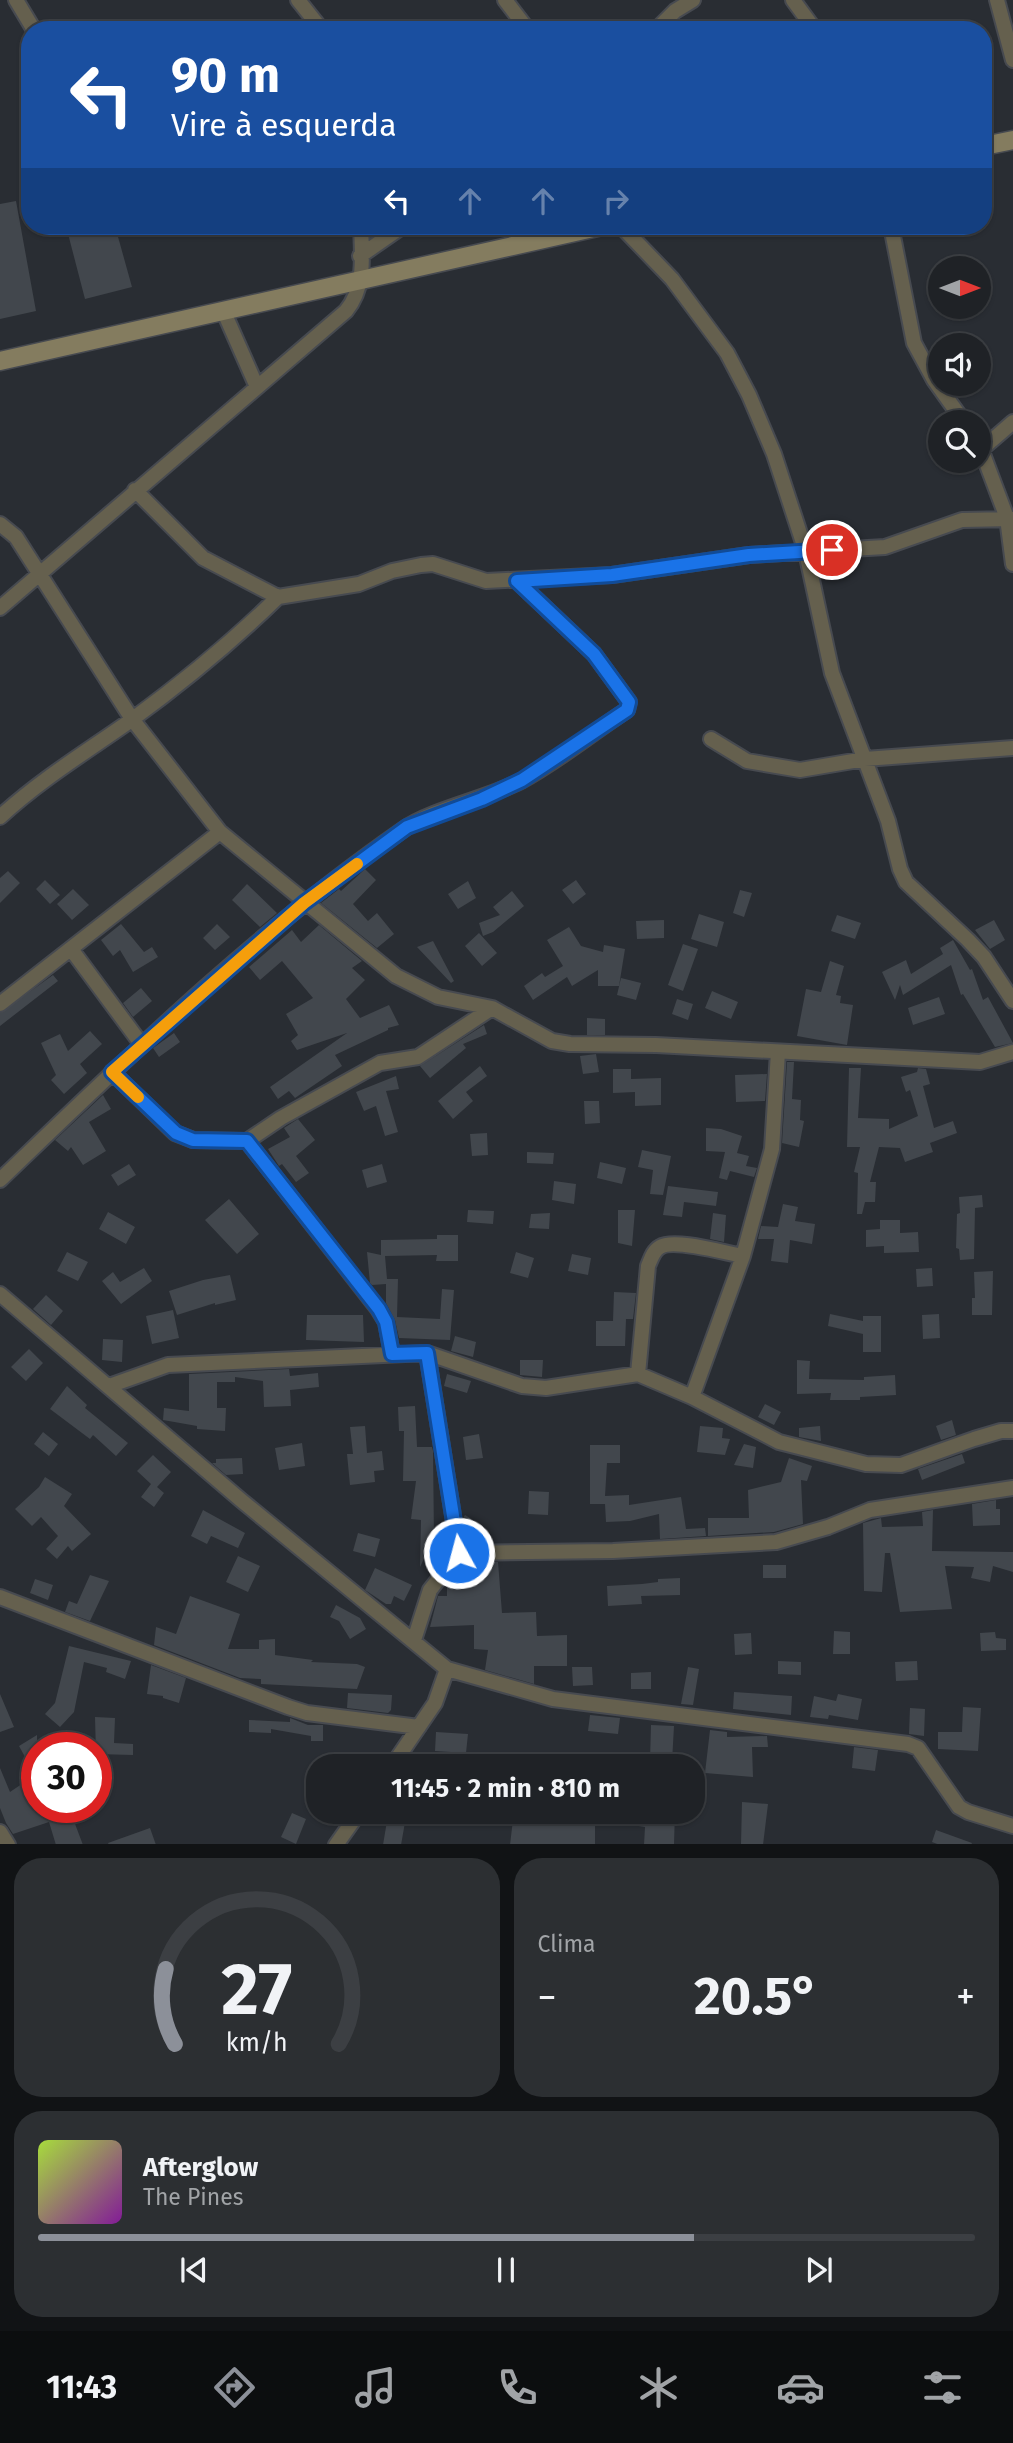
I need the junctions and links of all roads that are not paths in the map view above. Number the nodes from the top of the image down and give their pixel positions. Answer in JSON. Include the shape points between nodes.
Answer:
{"nodes":[{"id":1,"x":16,"y":0,"type":"edge"},
{"id":2,"x":298,"y":0,"type":"edge"},
{"id":3,"x":505,"y":0,"type":"edge"},
{"id":4,"x":693,"y":0,"type":"edge"},
{"id":5,"x":793,"y":0,"type":"edge"},
{"id":6,"x":997,"y":0,"type":"edge"},
{"id":7,"x":673,"y":5,"type":"edge"},
{"id":8,"x":29,"y":21,"type":"edge"},
{"id":9,"x":315,"y":21,"type":"edge"},
{"id":10,"x":521,"y":21,"type":"edge"},
{"id":11,"x":662,"y":21,"type":"edge"},
{"id":12,"x":808,"y":21,"type":"edge"},
{"id":13,"x":1013,"y":60,"type":"edge"},
{"id":14,"x":1013,"y":140,"type":"edge"},
{"id":15,"x":992,"y":144,"type":"edge"},
{"id":16,"x":361,"y":235,"type":"edge"},
{"id":17,"x":390,"y":235,"type":"edge"},
{"id":18,"x":561,"y":235,"type":"edge"},
{"id":19,"x":630,"y":235,"type":"edge"},
{"id":20,"x":893,"y":235,"type":"edge"},
{"id":21,"x":360,"y":256,"type":"junction"},
{"id":22,"x":361,"y":279,"type":"junction"},
{"id":23,"x":223,"y":310,"type":"junction"},
{"id":24,"x":0,"y":361,"type":"edge"},
{"id":25,"x":257,"y":387,"type":"junction"},
{"id":26,"x":955,"y":410,"type":"edge"},
{"id":27,"x":1013,"y":422,"type":"edge"},
{"id":28,"x":991,"y":437,"type":"edge"},
{"id":29,"x":991,"y":471,"type":"edge"},
{"id":30,"x":135,"y":490,"type":"junction"},
{"id":31,"x":1010,"y":518,"type":"edge"},
{"id":32,"x":0,"y":524,"type":"edge"},
{"id":33,"x":806,"y":552,"type":"junction"},
{"id":34,"x":1013,"y":564,"type":"edge"},
{"id":35,"x":39,"y":576,"type":"junction"},
{"id":36,"x":517,"y":581,"type":"junction"},
{"id":37,"x":278,"y":597,"type":"junction"},
{"id":38,"x":0,"y":608,"type":"edge"},
{"id":39,"x":132,"y":719,"type":"junction"},
{"id":40,"x":711,"y":739,"type":"dead end"},
{"id":41,"x":1013,"y":748,"type":"edge"},
{"id":42,"x":864,"y":760,"type":"junction"},
{"id":43,"x":0,"y":817,"type":"edge"},
{"id":44,"x":220,"y":832,"type":"junction"},
{"id":45,"x":304,"y":903,"type":"junction"},
{"id":46,"x":71,"y":950,"type":"junction"},
{"id":47,"x":1013,"y":1002,"type":"edge"},
{"id":48,"x":0,"y":1004,"type":"edge"},
{"id":49,"x":492,"y":1008,"type":"junction"},
{"id":50,"x":142,"y":1045,"type":"junction"},
{"id":51,"x":778,"y":1052,"type":"junction"},
{"id":52,"x":1013,"y":1052,"type":"edge"},
{"id":53,"x":112,"y":1072,"type":"junction"},
{"id":54,"x":247,"y":1141,"type":"junction"},
{"id":55,"x":0,"y":1180,"type":"edge"},
{"id":56,"x":743,"y":1256,"type":"junction"},
{"id":57,"x":0,"y":1294,"type":"edge"},
{"id":58,"x":427,"y":1353,"type":"junction"},
{"id":59,"x":392,"y":1354,"type":"junction"},
{"id":60,"x":638,"y":1374,"type":"junction"},
{"id":61,"x":109,"y":1386,"type":"junction"},
{"id":62,"x":692,"y":1397,"type":"junction"},
{"id":63,"x":1013,"y":1431,"type":"edge"},
{"id":64,"x":1013,"y":1488,"type":"edge"},
{"id":65,"x":459,"y":1553,"type":"junction"},
{"id":66,"x":0,"y":1597,"type":"edge"},
{"id":67,"x":414,"y":1640,"type":"junction"},
{"id":68,"x":447,"y":1669,"type":"junction"},
{"id":69,"x":419,"y":1727,"type":"junction"},
{"id":70,"x":400,"y":1754,"type":"edge"},
{"id":71,"x":351,"y":1824,"type":"edge"},
{"id":72,"x":1013,"y":1826,"type":"edge"},
{"id":73,"x":0,"y":1832,"type":"edge"},
{"id":74,"x":8,"y":1844,"type":"edge"},
{"id":75,"x":336,"y":1844,"type":"edge"}],
"edges":[{"from":1,"to":8,"type":"street"},
{"from":2,"to":9,"type":"street"},
{"from":3,"to":10,"type":"street"},
{"from":4,"to":7,"type":"street"},
{"from":5,"to":12,"type":"street"},
{"from":6,"to":13,"type":"street"},
{"from":7,"to":11,"type":"street"},
{"from":14,"to":15,"type":"street"},
{"from":16,"to":21,"type":"street"},
{"from":17,"to":21,"type":"street"},
{"from":18,"to":22,"type":"street"},
{"from":19,"to":33,"type":"street","via":[[672,279],[727,353],[774,454]]},
{"from":20,"to":26,"type":"street","via":[[914,344]]},
{"from":21,"to":22,"type":"street"},
{"from":22,"to":23,"type":"street"},
{"from":22,"to":25,"type":"street","via":[[357,299],[346,311]]},
{"from":23,"to":24,"type":"street"},
{"from":23,"to":25,"type":"street"},
{"from":25,"to":30,"type":"street"},
{"from":27,"to":28,"type":"street"},
{"from":29,"to":31,"type":"street"},
{"from":30,"to":35,"type":"street"},
{"from":30,"to":37,"type":"street","via":[[203,558]]},
{"from":31,"to":33,"type":"street","via":[[962,520],[885,547]]},
{"from":31,"to":34,"type":"street"},
{"from":32,"to":35,"type":"street","via":[[16,537]]},
{"from":33,"to":36,"type":"street","via":[[749,555],[612,575]]},
{"from":33,"to":42,"type":"street","via":[[832,673]]},
{"from":35,"to":38,"type":"street"},
{"from":35,"to":39,"type":"street"},
{"from":36,"to":37,"type":"street","via":[[486,581],[442,566],[421,565],[392,570],[359,584]]},
{"from":36,"to":45,"type":"street","via":[[594,654],[629,702],[627,710],[522,780],[407,827]]},
{"from":37,"to":39,"type":"street","via":[[234,640]]},
{"from":39,"to":43,"type":"street","via":[[32,788]]},
{"from":39,"to":44,"type":"street"},
{"from":40,"to":42,"type":"street","via":[[747,761],[800,770]]},
{"from":41,"to":42,"type":"street"},
{"from":42,"to":47,"type":"street","via":[[906,883],[984,957]]},
{"from":44,"to":45,"type":"street"},
{"from":44,"to":46,"type":"street"},
{"from":45,"to":49,"type":"street","via":[[396,976],[438,997]]},
{"from":45,"to":50,"type":"street"},
{"from":46,"to":48,"type":"street"},
{"from":46,"to":50,"type":"street"},
{"from":49,"to":51,"type":"street","via":[[552,1041],[570,1044]]},
{"from":49,"to":54,"type":"street","via":[[418,1057],[380,1063]]},
{"from":50,"to":53,"type":"street"},
{"from":51,"to":52,"type":"street","via":[[980,1062]]},
{"from":51,"to":56,"type":"street","via":[[772,1149]]},
{"from":53,"to":54,"type":"street","via":[[176,1133],[193,1140]]},
{"from":53,"to":55,"type":"street"},
{"from":54,"to":59,"type":"street","via":[[379,1309]]},
{"from":56,"to":60,"type":"street","via":[[674,1244],[660,1246],[648,1266]]},
{"from":56,"to":62,"type":"street"},
{"from":57,"to":61,"type":"street"},
{"from":58,"to":59,"type":"street"},
{"from":58,"to":60,"type":"street","via":[[522,1386],[546,1388]]},
{"from":58,"to":65,"type":"street"},
{"from":59,"to":61,"type":"street","via":[[168,1365]]},
{"from":60,"to":62,"type":"street"},
{"from":61,"to":67,"type":"street"},
{"from":62,"to":63,"type":"street","via":[[779,1442],[866,1464],[901,1465],[1000,1431]]},
{"from":64,"to":65,"type":"street","via":[[870,1510],[776,1542]]},
{"from":65,"to":67,"type":"street","via":[[430,1590]]},
{"from":66,"to":69,"type":"street","via":[[307,1713]]},
{"from":67,"to":68,"type":"street"},
{"from":68,"to":69,"type":"street","via":[[435,1703]]},
{"from":68,"to":72,"type":"street","via":[[552,1699],[908,1744],[918,1748],[959,1807]]},
{"from":69,"to":70,"type":"street"},
{"from":71,"to":75,"type":"street"},
{"from":73,"to":74,"type":"street"}]}
